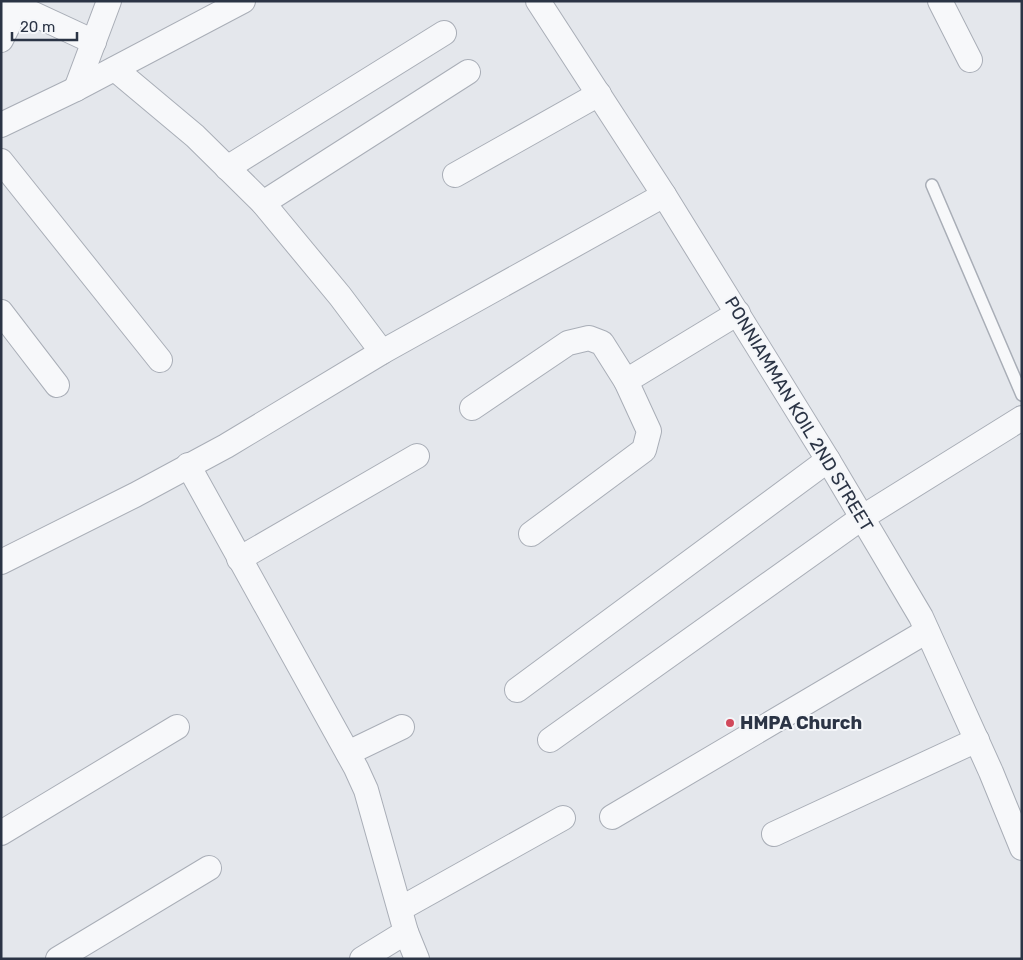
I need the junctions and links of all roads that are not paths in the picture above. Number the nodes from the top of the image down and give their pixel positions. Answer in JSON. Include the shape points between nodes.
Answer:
{"nodes":[{"id":1,"x":109,"y":1,"type":"edge"},
{"id":2,"x":243,"y":1,"type":"edge"},
{"id":3,"x":538,"y":1,"type":"edge"},
{"id":4,"x":940,"y":1,"type":"edge"},
{"id":5,"x":10,"y":2,"type":"edge"},
{"id":6,"x":444,"y":33,"type":"dead end"},
{"id":7,"x":1,"y":40,"type":"edge"},
{"id":8,"x":94,"y":42,"type":"junction"},
{"id":9,"x":970,"y":60,"type":"dead end"},
{"id":10,"x":115,"y":69,"type":"junction"},
{"id":11,"x":468,"y":72,"type":"dead end"},
{"id":12,"x":76,"y":89,"type":"junction"},
{"id":13,"x":599,"y":94,"type":"junction"},
{"id":14,"x":1,"y":125,"type":"edge"},
{"id":15,"x":1,"y":161,"type":"edge"},
{"id":16,"x":227,"y":168,"type":"junction"},
{"id":17,"x":455,"y":175,"type":"dead end"},
{"id":18,"x":932,"y":185,"type":"dead end"},
{"id":19,"x":664,"y":195,"type":"junction"},
{"id":20,"x":263,"y":203,"type":"junction"},
{"id":21,"x":1,"y":312,"type":"edge"},
{"id":22,"x":738,"y":313,"type":"junction"},
{"id":23,"x":382,"y":352,"type":"junction"},
{"id":24,"x":160,"y":360,"type":"dead end"},
{"id":25,"x":626,"y":381,"type":"junction"},
{"id":26,"x":57,"y":385,"type":"dead end"},
{"id":27,"x":1022,"y":395,"type":"edge"},
{"id":28,"x":472,"y":408,"type":"dead end"},
{"id":29,"x":1022,"y":418,"type":"edge"},
{"id":30,"x":417,"y":456,"type":"dead end"},
{"id":31,"x":828,"y":460,"type":"junction"},
{"id":32,"x":188,"y":465,"type":"junction"},
{"id":33,"x":863,"y":518,"type":"junction"},
{"id":34,"x":531,"y":534,"type":"dead end"},
{"id":35,"x":240,"y":559,"type":"junction"},
{"id":36,"x":1,"y":562,"type":"edge"},
{"id":37,"x":927,"y":631,"type":"junction"},
{"id":38,"x":516,"y":690,"type":"dead end"},
{"id":39,"x":177,"y":727,"type":"dead end"},
{"id":40,"x":402,"y":727,"type":"dead end"},
{"id":41,"x":550,"y":740,"type":"dead end"},
{"id":42,"x":976,"y":740,"type":"junction"},
{"id":43,"x":348,"y":753,"type":"junction"},
{"id":44,"x":612,"y":816,"type":"dead end"},
{"id":45,"x":563,"y":818,"type":"dead end"},
{"id":46,"x":1,"y":833,"type":"edge"},
{"id":47,"x":774,"y":834,"type":"dead end"},
{"id":48,"x":1022,"y":848,"type":"edge"},
{"id":49,"x":209,"y":868,"type":"dead end"},
{"id":50,"x":400,"y":909,"type":"junction"},
{"id":51,"x":406,"y":932,"type":"junction"},
{"id":52,"x":58,"y":959,"type":"edge"},
{"id":53,"x":362,"y":959,"type":"edge"},
{"id":54,"x":418,"y":959,"type":"edge"}],
"edges":[{"from":1,"to":8,"type":"street"},
{"from":2,"to":10,"type":"street"},
{"from":3,"to":13,"type":"street","name":"PONNIAMMAN KOIL 2ND STREET"},
{"from":4,"to":9,"type":"street"},
{"from":5,"to":7,"type":"street","via":[[9,24]]},
{"from":5,"to":8,"type":"street"},
{"from":6,"to":16,"type":"street"},
{"from":8,"to":12,"type":"street"},
{"from":10,"to":12,"type":"street"},
{"from":10,"to":16,"type":"street","via":[[195,136]]},
{"from":11,"to":20,"type":"street"},
{"from":12,"to":14,"type":"street"},
{"from":13,"to":17,"type":"street"},
{"from":13,"to":19,"type":"street","name":"PONNIAMMAN KOIL 2ND STREET"},
{"from":15,"to":24,"type":"street"},
{"from":16,"to":20,"type":"street"},
{"from":18,"to":27,"type":"lane"},
{"from":19,"to":22,"type":"street","name":"PONNIAMMAN KOIL 2ND STREET"},
{"from":19,"to":23,"type":"street"},
{"from":20,"to":23,"type":"street"},
{"from":21,"to":26,"type":"street"},
{"from":22,"to":25,"type":"street"},
{"from":22,"to":31,"type":"street","name":"PONNIAMMAN KOIL 2ND STREET"},
{"from":23,"to":32,"type":"street","via":[[226,446]]},
{"from":25,"to":28,"type":"street","via":[[602,343],[589,338],[568,343]]},
{"from":25,"to":34,"type":"street","via":[[649,431],[644,450]]},
{"from":29,"to":33,"type":"street"},
{"from":30,"to":35,"type":"street"},
{"from":31,"to":33,"type":"street","name":"PONNIAMMAN KOIL 2ND STREET"},
{"from":31,"to":38,"type":"street"},
{"from":32,"to":35,"type":"street"},
{"from":32,"to":36,"type":"street"},
{"from":33,"to":37,"type":"street","name":"PONNIAMMAN KOIL 2ND STREET"},
{"from":33,"to":41,"type":"street"},
{"from":35,"to":43,"type":"street"},
{"from":37,"to":42,"type":"street","name":"PONNIAMMAN KOIL 2ND STREET"},
{"from":37,"to":44,"type":"street"},
{"from":39,"to":46,"type":"street"},
{"from":40,"to":43,"type":"street"},
{"from":42,"to":47,"type":"street"},
{"from":42,"to":48,"type":"street","name":"PONNIAMMAN KOIL 2ND STREET"},
{"from":43,"to":50,"type":"street","via":[[366,790]]},
{"from":45,"to":50,"type":"street"},
{"from":49,"to":52,"type":"street"},
{"from":50,"to":51,"type":"street"},
{"from":51,"to":53,"type":"street"},
{"from":51,"to":54,"type":"street"}]}
